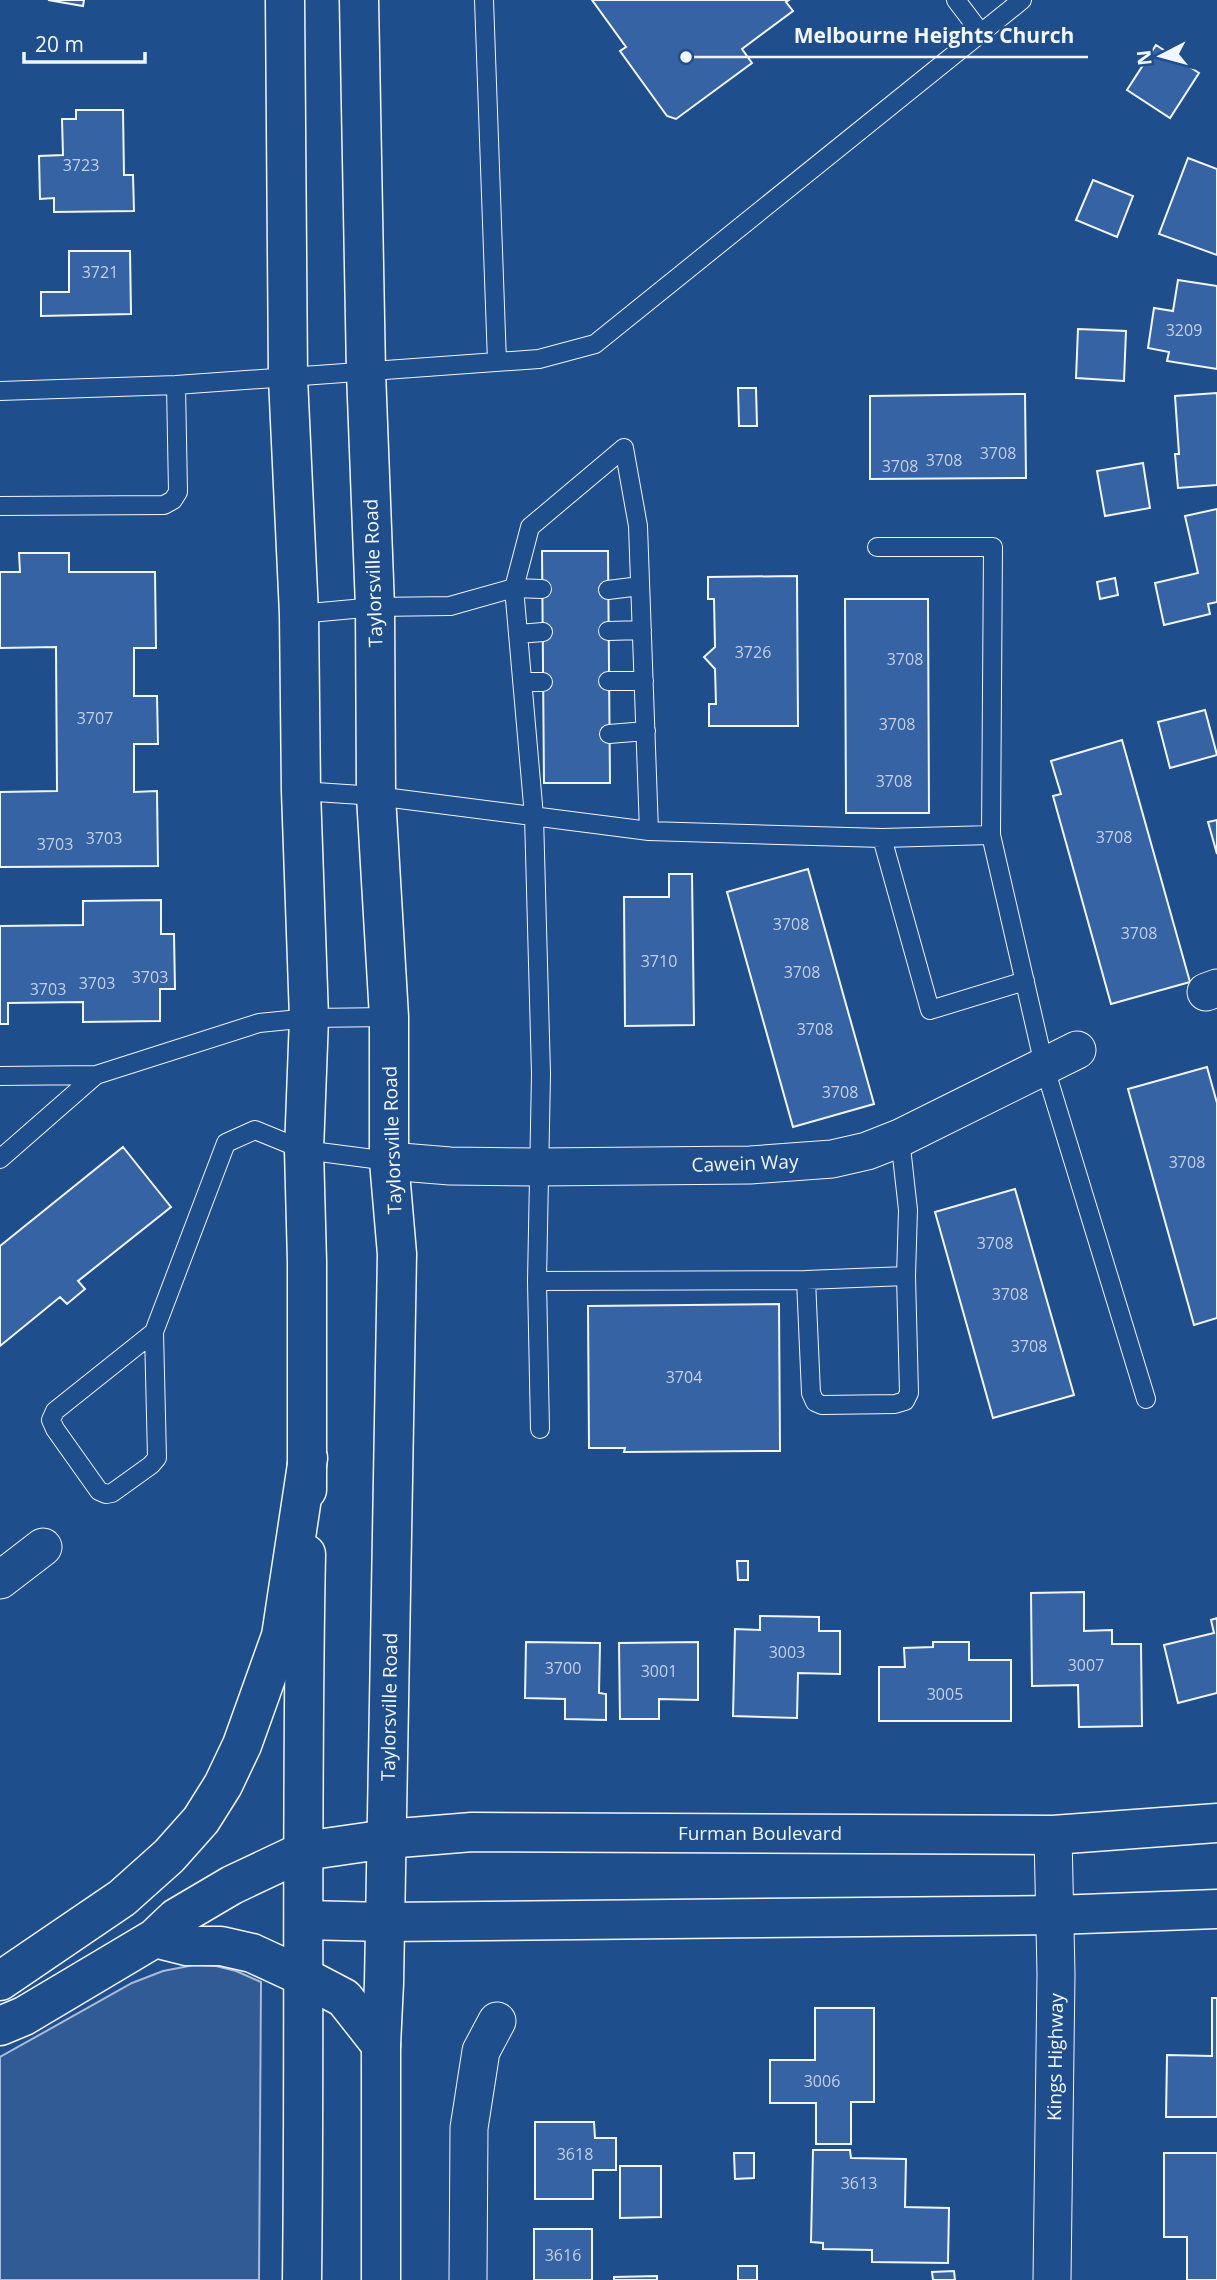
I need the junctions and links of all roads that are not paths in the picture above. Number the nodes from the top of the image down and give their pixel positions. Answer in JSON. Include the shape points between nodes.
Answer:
{"nodes":[{"id":1,"x":285,"y":0,"type":"edge"},
{"id":2,"x":359,"y":0,"type":"edge"},
{"id":3,"x":484,"y":0,"type":"edge"},
{"id":4,"x":956,"y":0,"type":"edge"},
{"id":5,"x":1022,"y":0,"type":"edge"},
{"id":6,"x":981,"y":33,"type":"junction"},
{"id":7,"x":497,"y":362,"type":"junction"},
{"id":8,"x":366,"y":372,"type":"junction"},
{"id":9,"x":288,"y":378,"type":"junction"},
{"id":10,"x":176,"y":385,"type":"junction"},
{"id":11,"x":0,"y":391,"type":"edge"},
{"id":12,"x":9,"y":506,"type":"edge"},
{"id":13,"x":877,"y":547,"type":"dead end"},
{"id":14,"x":640,"y":586,"type":"junction"},
{"id":15,"x":514,"y":588,"type":"junction"},
{"id":16,"x":542,"y":589,"type":"dead end"},
{"id":17,"x":608,"y":590,"type":"dead end"},
{"id":18,"x":375,"y":607,"type":"junction"},
{"id":19,"x":299,"y":614,"type":"junction"},
{"id":20,"x":642,"y":630,"type":"junction"},
{"id":21,"x":608,"y":631,"type":"dead end"},
{"id":22,"x":543,"y":632,"type":"dead end"},
{"id":23,"x":518,"y":634,"type":"junction"},
{"id":24,"x":608,"y":681,"type":"dead end"},
{"id":25,"x":644,"y":681,"type":"junction"},
{"id":26,"x":522,"y":682,"type":"junction"},
{"id":27,"x":543,"y":682,"type":"dead end"},
{"id":28,"x":646,"y":732,"type":"junction"},
{"id":29,"x":609,"y":734,"type":"dead end"},
{"id":30,"x":301,"y":791,"type":"junction"},
{"id":31,"x":376,"y":796,"type":"junction"},
{"id":32,"x":534,"y":816,"type":"junction"},
{"id":33,"x":649,"y":831,"type":"junction"},
{"id":34,"x":991,"y":835,"type":"junction"},
{"id":35,"x":882,"y":838,"type":"junction"},
{"id":36,"x":1025,"y":981,"type":"junction"},
{"id":37,"x":388,"y":1017,"type":"junction"},
{"id":38,"x":309,"y":1018,"type":"junction"},
{"id":39,"x":1061,"y":1058,"type":"junction"},
{"id":40,"x":96,"y":1074,"type":"junction"},
{"id":41,"x":0,"y":1076,"type":"edge"},
{"id":42,"x":900,"y":1138,"type":"junction"},
{"id":43,"x":304,"y":1150,"type":"junction"},
{"id":44,"x":0,"y":1159,"type":"edge"},
{"id":45,"x":390,"y":1161,"type":"junction"},
{"id":46,"x":538,"y":1167,"type":"junction"},
{"id":47,"x":906,"y":1276,"type":"junction"},
{"id":48,"x":806,"y":1280,"type":"junction"},
{"id":49,"x":537,"y":1282,"type":"junction"},
{"id":50,"x":154,"y":1332,"type":"junction"},
{"id":51,"x":1146,"y":1399,"type":"dead end"},
{"id":52,"x":540,"y":1429,"type":"dead end"},
{"id":53,"x":308,"y":1458,"type":"junction"},
{"id":54,"x":43,"y":1547,"type":"dead end"},
{"id":55,"x":0,"y":1580,"type":"edge"},
{"id":56,"x":1217,"y":1823,"type":"edge"},
{"id":57,"x":1053,"y":1835,"type":"junction"},
{"id":58,"x":387,"y":1839,"type":"junction"},
{"id":59,"x":304,"y":1851,"type":"junction"},
{"id":60,"x":1217,"y":1909,"type":"edge"},
{"id":61,"x":1055,"y":1915,"type":"junction"},
{"id":62,"x":304,"y":1920,"type":"junction"},
{"id":63,"x":385,"y":1922,"type":"junction"},
{"id":64,"x":155,"y":1938,"type":"junction"},
{"id":65,"x":304,"y":1977,"type":"junction"},
{"id":66,"x":0,"y":1981,"type":"edge"},
{"id":67,"x":497,"y":2021,"type":"dead end"},
{"id":68,"x":0,"y":2026,"type":"edge"},
{"id":69,"x":381,"y":2045,"type":"junction"},
{"id":70,"x":302,"y":2280,"type":"edge"},
{"id":71,"x":381,"y":2280,"type":"edge"},
{"id":72,"x":468,"y":2280,"type":"edge"},
{"id":73,"x":1052,"y":2280,"type":"edge"}],
"edges":[{"from":1,"to":9,"type":"main road"},
{"from":2,"to":8,"type":"main road","name":"Taylorsville Road"},
{"from":3,"to":7,"type":"lane"},
{"from":4,"to":6,"type":"lane"},
{"from":5,"to":6,"type":"lane"},
{"from":6,"to":7,"type":"lane","via":[[595,344],[539,359]]},
{"from":7,"to":8,"type":"lane"},
{"from":8,"to":9,"type":"lane"},
{"from":8,"to":18,"type":"main road","name":"Taylorsville Road"},
{"from":9,"to":10,"type":"lane"},
{"from":9,"to":19,"type":"main road"},
{"from":10,"to":11,"type":"lane"},
{"from":10,"to":12,"type":"lane","via":[[178,492],[173,499],[164,505]]},
{"from":13,"to":34,"type":"lane","via":[[993,547]]},
{"from":14,"to":15,"type":"lane","via":[[638,526],[624,448],[530,527]]},
{"from":14,"to":17,"type":"lane"},
{"from":14,"to":20,"type":"lane"},
{"from":15,"to":16,"type":"lane"},
{"from":15,"to":18,"type":"lane","via":[[450,606]]},
{"from":15,"to":23,"type":"lane"},
{"from":18,"to":19,"type":"lane"},
{"from":18,"to":31,"type":"main road","name":"Taylorsville Road"},
{"from":19,"to":30,"type":"main road"},
{"from":20,"to":21,"type":"lane"},
{"from":20,"to":25,"type":"lane"},
{"from":22,"to":23,"type":"lane"},
{"from":23,"to":26,"type":"lane"},
{"from":24,"to":25,"type":"lane"},
{"from":25,"to":28,"type":"lane"},
{"from":26,"to":27,"type":"lane"},
{"from":26,"to":32,"type":"lane","via":[[535,734]]},
{"from":28,"to":29,"type":"lane"},
{"from":28,"to":33,"type":"lane"},
{"from":30,"to":31,"type":"lane"},
{"from":30,"to":38,"type":"main road"},
{"from":31,"to":32,"type":"lane"},
{"from":31,"to":37,"type":"main road","name":"Taylorsville Road"},
{"from":32,"to":33,"type":"lane"},
{"from":32,"to":46,"type":"lane","via":[[541,1074]]},
{"from":33,"to":35,"type":"lane"},
{"from":34,"to":35,"type":"lane"},
{"from":34,"to":36,"type":"lane"},
{"from":35,"to":36,"type":"lane","via":[[930,1010]]},
{"from":36,"to":39,"type":"lane"},
{"from":37,"to":38,"type":"lane"},
{"from":37,"to":45,"type":"main road","name":"Taylorsville Road"},
{"from":38,"to":40,"type":"lane","via":[[259,1023]]},
{"from":38,"to":43,"type":"main road"},
{"from":39,"to":42,"type":"street","name":"Cawein Way"},
{"from":39,"to":51,"type":"lane"},
{"from":40,"to":41,"type":"lane"},
{"from":40,"to":44,"type":"lane"},
{"from":42,"to":46,"type":"street","name":"Cawein Way","via":[[832,1159],[750,1165]]},
{"from":42,"to":47,"type":"lane","via":[[908,1210]]},
{"from":43,"to":45,"type":"lane"},
{"from":43,"to":50,"type":"lane","via":[[255,1130],[226,1143]]},
{"from":43,"to":53,"type":"main road"},
{"from":45,"to":46,"type":"street","name":"Cawein Way"},
{"from":45,"to":58,"type":"main road","name":"Taylorsville Road","via":[[397,1254]]},
{"from":46,"to":49,"type":"lane"},
{"from":47,"to":48,"type":"lane"},
{"from":47,"to":48,"type":"lane","via":[[909,1393],[905,1401],[895,1404],[814,1402]]},
{"from":48,"to":49,"type":"lane"},
{"from":49,"to":52,"type":"lane"},
{"from":50,"to":50,"type":"lane","via":[[55,1411],[51,1420],[99,1491],[106,1494],[157,1458]]},
{"from":53,"to":59,"type":"main road"},
{"from":53,"to":66,"type":"main road","via":[[281,1636],[223,1785],[201,1820],[169,1856],[122,1898]]},
{"from":54,"to":55,"type":"street"},
{"from":56,"to":57,"type":"main road","name":"Furman Boulevard"},
{"from":57,"to":58,"type":"main road","name":"Furman Boulevard","via":[[471,1832]]},
{"from":57,"to":61,"type":"street","name":"Kings Highway"},
{"from":58,"to":59,"type":"main road","name":"Furman Boulevard"},
{"from":58,"to":63,"type":"main road","name":"Taylorsville Road"},
{"from":59,"to":62,"type":"main road"},
{"from":59,"to":64,"type":"main road","name":"Furman Boulevard","via":[[232,1885],[176,1918]]},
{"from":60,"to":61,"type":"main road"},
{"from":61,"to":63,"type":"main road"},
{"from":61,"to":73,"type":"street","name":"Kings Highway"},
{"from":62,"to":63,"type":"main road"},
{"from":62,"to":65,"type":"main road"},
{"from":63,"to":69,"type":"main road","name":"Taylorsville Road"},
{"from":64,"to":65,"type":"main road","via":[[252,1953]]},
{"from":64,"to":68,"type":"main road","name":"Furman Boulevard"},
{"from":65,"to":69,"type":"main road","via":[[344,1998]]},
{"from":65,"to":70,"type":"main road"},
{"from":67,"to":72,"type":"street","via":[[481,2051],[469,2128]]},
{"from":69,"to":71,"type":"main road","name":"Taylorsville Road"}]}
